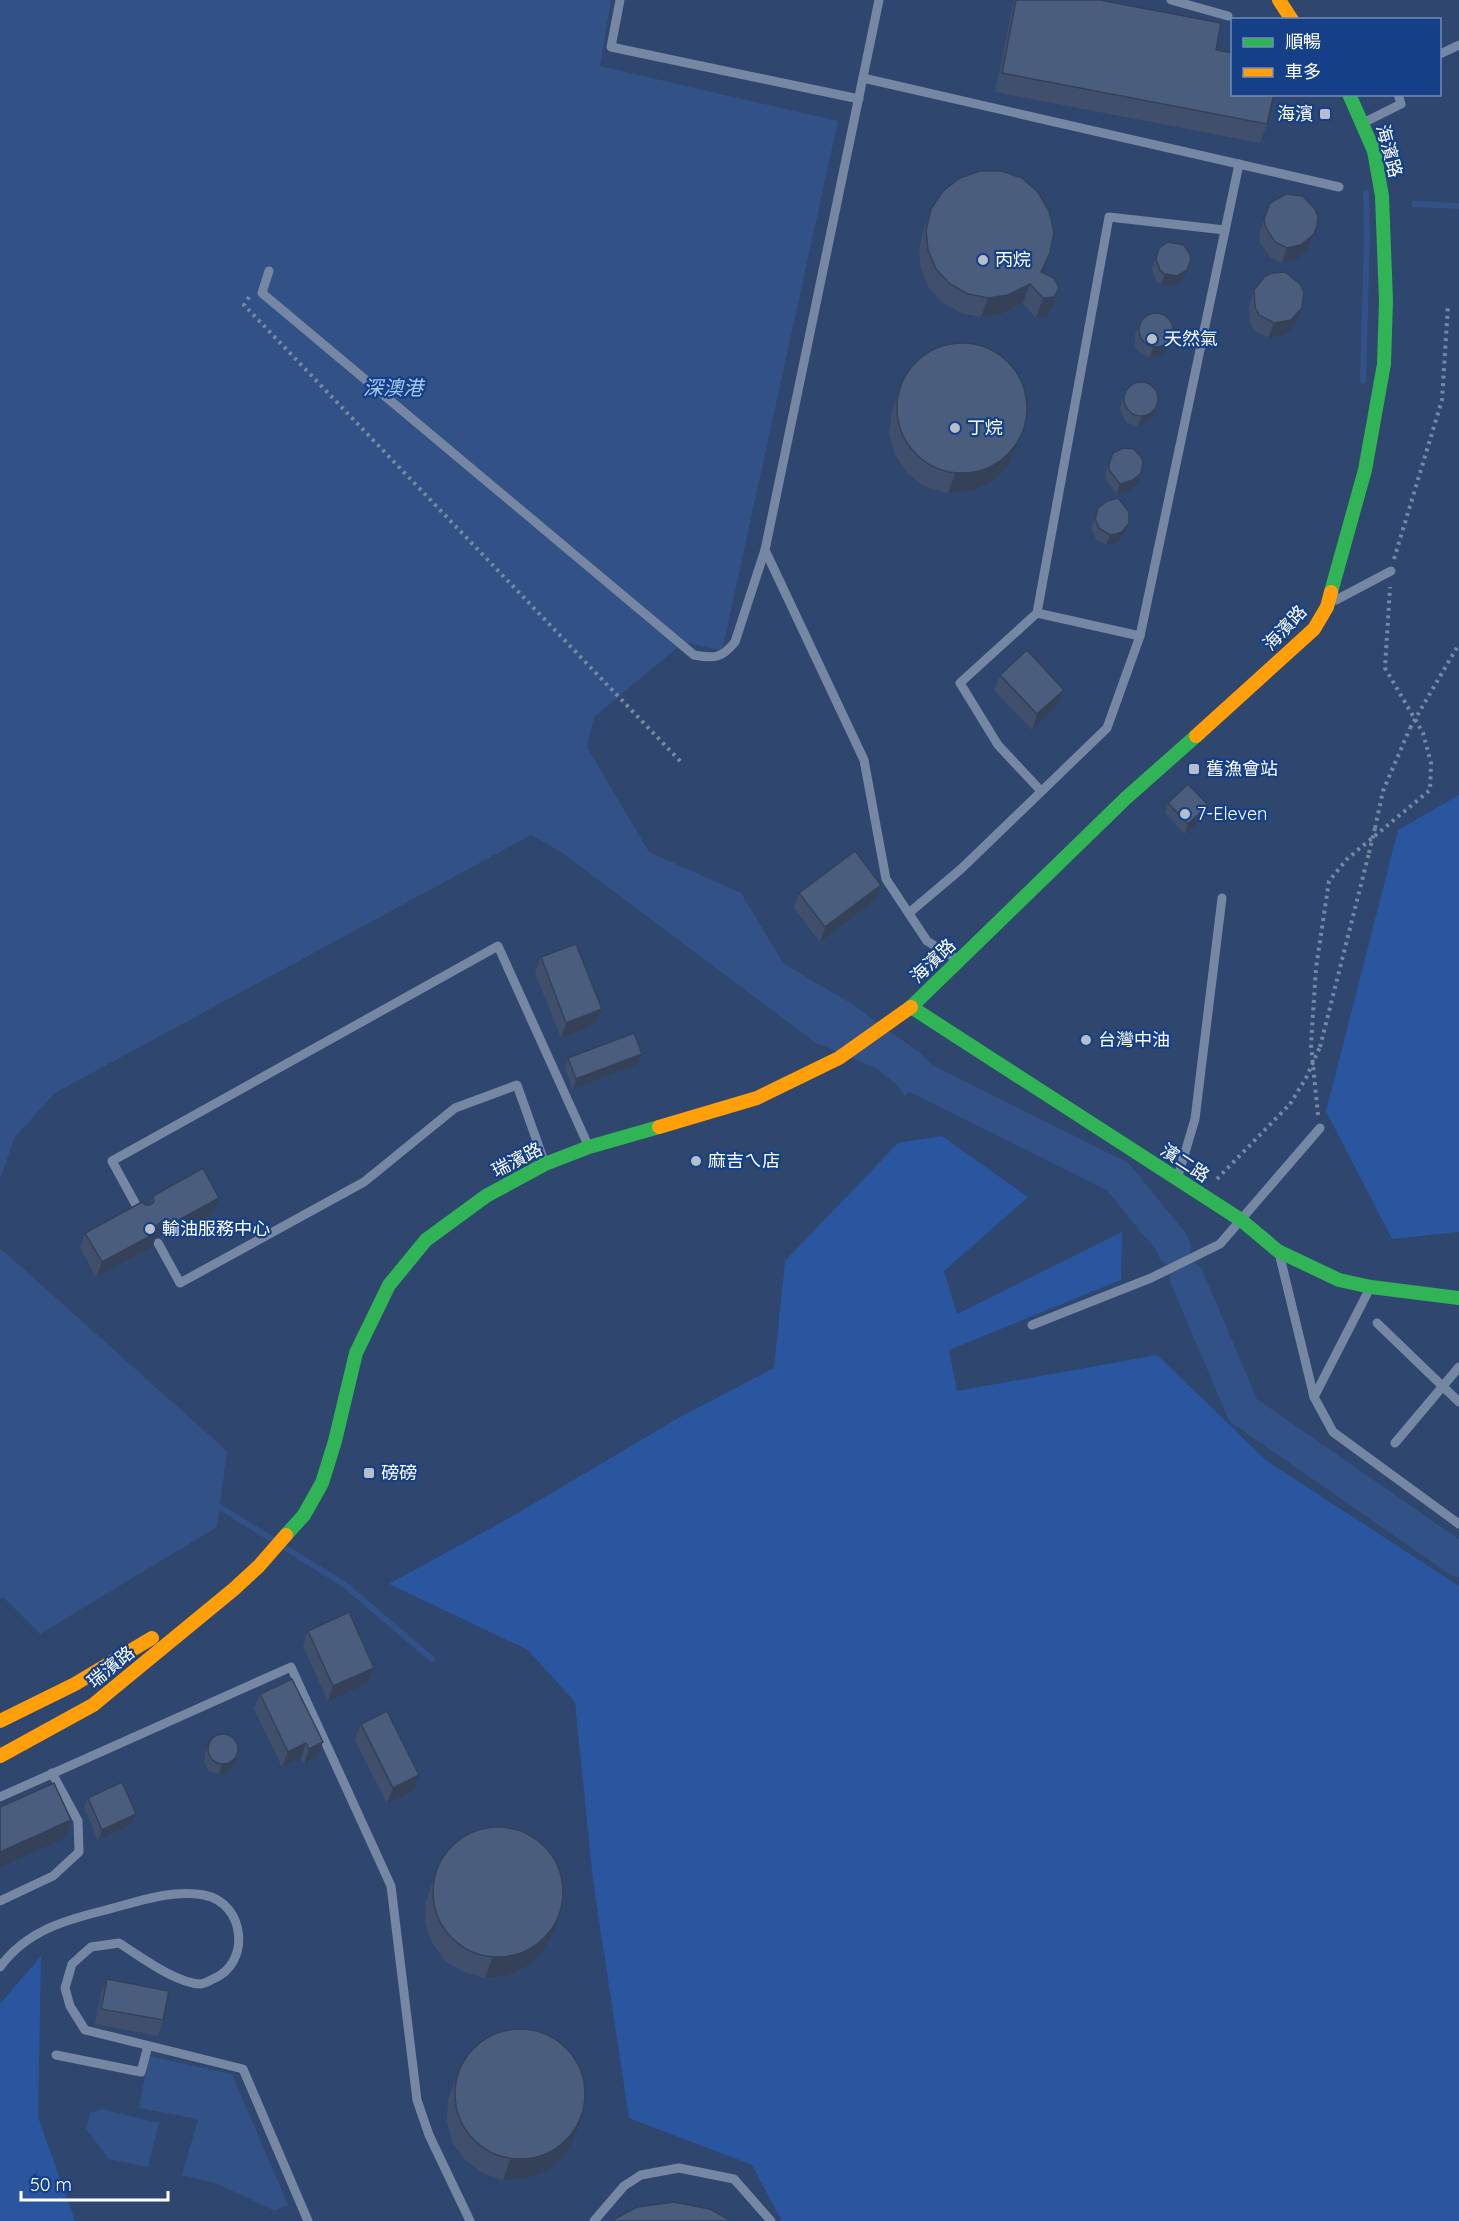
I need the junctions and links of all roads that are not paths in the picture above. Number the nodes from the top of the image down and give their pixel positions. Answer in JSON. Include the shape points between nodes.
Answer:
{"nodes":[{"id":1,"x":620,"y":0,"type":"edge"},
{"id":2,"x":879,"y":0,"type":"edge"},
{"id":3,"x":1171,"y":0,"type":"edge"},
{"id":4,"x":1279,"y":0,"type":"edge"},
{"id":5,"x":1228,"y":16,"type":"dead end"},
{"id":6,"x":1291,"y":18,"type":"edge"},
{"id":7,"x":1459,"y":45,"type":"edge"},
{"id":8,"x":1441,"y":54,"type":"edge"},
{"id":9,"x":863,"y":78,"type":"junction"},
{"id":10,"x":1350,"y":96,"type":"edge"},
{"id":11,"x":1399,"y":96,"type":"edge"},
{"id":12,"x":859,"y":99,"type":"junction"},
{"id":13,"x":1363,"y":123,"type":"junction"},
{"id":14,"x":1239,"y":164,"type":"junction"},
{"id":15,"x":1339,"y":187,"type":"dead end"},
{"id":16,"x":1225,"y":230,"type":"junction"},
{"id":17,"x":269,"y":271,"type":"dead end"},
{"id":18,"x":765,"y":550,"type":"junction"},
{"id":19,"x":1391,"y":571,"type":"road end"},
{"id":20,"x":1327,"y":607,"type":"junction"},
{"id":21,"x":1037,"y":613,"type":"junction"},
{"id":22,"x":1140,"y":636,"type":"junction"},
{"id":23,"x":1041,"y":791,"type":"junction"},
{"id":24,"x":1222,"y":898,"type":"dead end"},
{"id":25,"x":909,"y":913,"type":"junction"},
{"id":26,"x":959,"y":961,"type":"junction"},
{"id":27,"x":911,"y":1007,"type":"junction"},
{"id":28,"x":1320,"y":1128,"type":"road end"},
{"id":29,"x":589,"y":1147,"type":"junction"},
{"id":30,"x":545,"y":1164,"type":"junction"},
{"id":31,"x":1177,"y":1179,"type":"junction"},
{"id":32,"x":142,"y":1214,"type":"edge"},
{"id":33,"x":1241,"y":1220,"type":"junction"},
{"id":34,"x":158,"y":1243,"type":"edge"},
{"id":35,"x":1278,"y":1251,"type":"junction"},
{"id":36,"x":1371,"y":1287,"type":"junction"},
{"id":37,"x":1459,"y":1299,"type":"edge"},
{"id":38,"x":1377,"y":1323,"type":"dead end"},
{"id":39,"x":1032,"y":1325,"type":"dead end"},
{"id":40,"x":1459,"y":1367,"type":"edge"},
{"id":41,"x":1442,"y":1387,"type":"junction"},
{"id":42,"x":1314,"y":1397,"type":"junction"},
{"id":43,"x":1459,"y":1402,"type":"edge"},
{"id":44,"x":1395,"y":1443,"type":"dead end"},
{"id":45,"x":1459,"y":1524,"type":"edge"},
{"id":46,"x":234,"y":1589,"type":"junction"},
{"id":47,"x":0,"y":1720,"type":"edge"},
{"id":48,"x":0,"y":1756,"type":"edge"},
{"id":49,"x":52,"y":1773,"type":"junction"},
{"id":50,"x":0,"y":1797,"type":"edge"},
{"id":51,"x":0,"y":1901,"type":"edge"},
{"id":52,"x":0,"y":1967,"type":"edge"},
{"id":53,"x":148,"y":2046,"type":"junction"},
{"id":54,"x":56,"y":2055,"type":"dead end"},
{"id":55,"x":308,"y":2221,"type":"edge"},
{"id":56,"x":470,"y":2221,"type":"edge"},
{"id":57,"x":594,"y":2221,"type":"edge"},
{"id":58,"x":771,"y":2221,"type":"edge"}],
"edges":[{"from":1,"to":12,"type":"lane","via":[[611,47]]},
{"from":2,"to":9,"type":"lane"},
{"from":3,"to":5,"type":"lane"},
{"from":4,"to":6,"type":"main road"},
{"from":7,"to":8,"type":"lane"},
{"from":9,"to":12,"type":"lane"},
{"from":9,"to":14,"type":"lane"},
{"from":10,"to":13,"type":"main road","name":"海濱路"},
{"from":11,"to":13,"type":"lane","via":[[1401,104]]},
{"from":12,"to":18,"type":"lane"},
{"from":13,"to":20,"type":"main road","name":"海濱路","via":[[1374,151],[1383,196],[1384,364],[1365,470]]},
{"from":14,"to":15,"type":"lane"},
{"from":14,"to":16,"type":"lane"},
{"from":16,"to":21,"type":"lane","via":[[1109,218]]},
{"from":16,"to":22,"type":"lane"},
{"from":17,"to":18,"type":"lane","via":[[262,293],[694,655],[711,658],[726,653],[735,642]]},
{"from":18,"to":25,"type":"lane","via":[[864,760],[886,879]]},
{"from":19,"to":20,"type":"lane"},
{"from":20,"to":26,"type":"main road","name":"海濱路","via":[[1314,629],[1126,798]]},
{"from":21,"to":22,"type":"lane"},
{"from":21,"to":23,"type":"lane","via":[[960,682],[998,745]]},
{"from":22,"to":23,"type":"lane","via":[[1107,728]]},
{"from":23,"to":25,"type":"lane"},
{"from":24,"to":31,"type":"lane","via":[[1195,1119]]},
{"from":25,"to":26,"type":"lane","via":[[927,941]]},
{"from":26,"to":27,"type":"main road","name":"海濱路"},
{"from":27,"to":29,"type":"main road","name":"瑞濱路","via":[[840,1058],[757,1098]]},
{"from":27,"to":31,"type":"main road","name":"濱二路"},
{"from":28,"to":33,"type":"lane"},
{"from":29,"to":30,"type":"main road","name":"瑞濱路"},
{"from":29,"to":32,"type":"lane","via":[[498,946],[112,1161]]},
{"from":30,"to":34,"type":"lane","via":[[517,1085],[454,1108],[364,1182],[180,1283]]},
{"from":30,"to":46,"type":"main road","name":"瑞濱路","via":[[486,1196],[426,1240],[388,1285],[356,1353],[325,1472],[304,1515]]},
{"from":31,"to":33,"type":"main road","name":"濱二路"},
{"from":33,"to":35,"type":"main road","name":"濱二路"},
{"from":33,"to":39,"type":"lane","via":[[1220,1244],[1151,1278]]},
{"from":35,"to":36,"type":"main road","name":"濱二路","via":[[1339,1280]]},
{"from":35,"to":42,"type":"lane"},
{"from":36,"to":37,"type":"main road","name":"濱二路"},
{"from":36,"to":42,"type":"lane"},
{"from":38,"to":41,"type":"lane"},
{"from":40,"to":41,"type":"lane"},
{"from":41,"to":43,"type":"lane"},
{"from":41,"to":44,"type":"lane"},
{"from":42,"to":45,"type":"lane","via":[[1333,1432]]},
{"from":46,"to":47,"type":"main road","name":"瑞濱路","via":[[75,1684]]},
{"from":46,"to":48,"type":"main road","name":"瑞濱路","via":[[93,1705]]},
{"from":49,"to":50,"type":"lane"},
{"from":49,"to":51,"type":"lane","via":[[78,1821],[79,1852],[53,1876]]},
{"from":49,"to":56,"type":"lane","via":[[291,1667],[391,1886],[417,2100],[429,2135]]},
{"from":52,"to":53,"type":"lane","via":[[30,1937],[66,1920],[177,1893],[206,1895],[225,1905],[238,1924],[240,1943],[235,1961],[222,1976],[201,1984],[171,1976],[119,1943],[91,1947],[72,1964],[65,1988],[70,2006],[85,2030]]},
{"from":53,"to":54,"type":"lane","via":[[141,2072]]},
{"from":53,"to":55,"type":"lane","via":[[243,2069]]},
{"from":57,"to":58,"type":"lane","via":[[624,2186],[640,2175],[679,2168],[734,2179]]}]}
